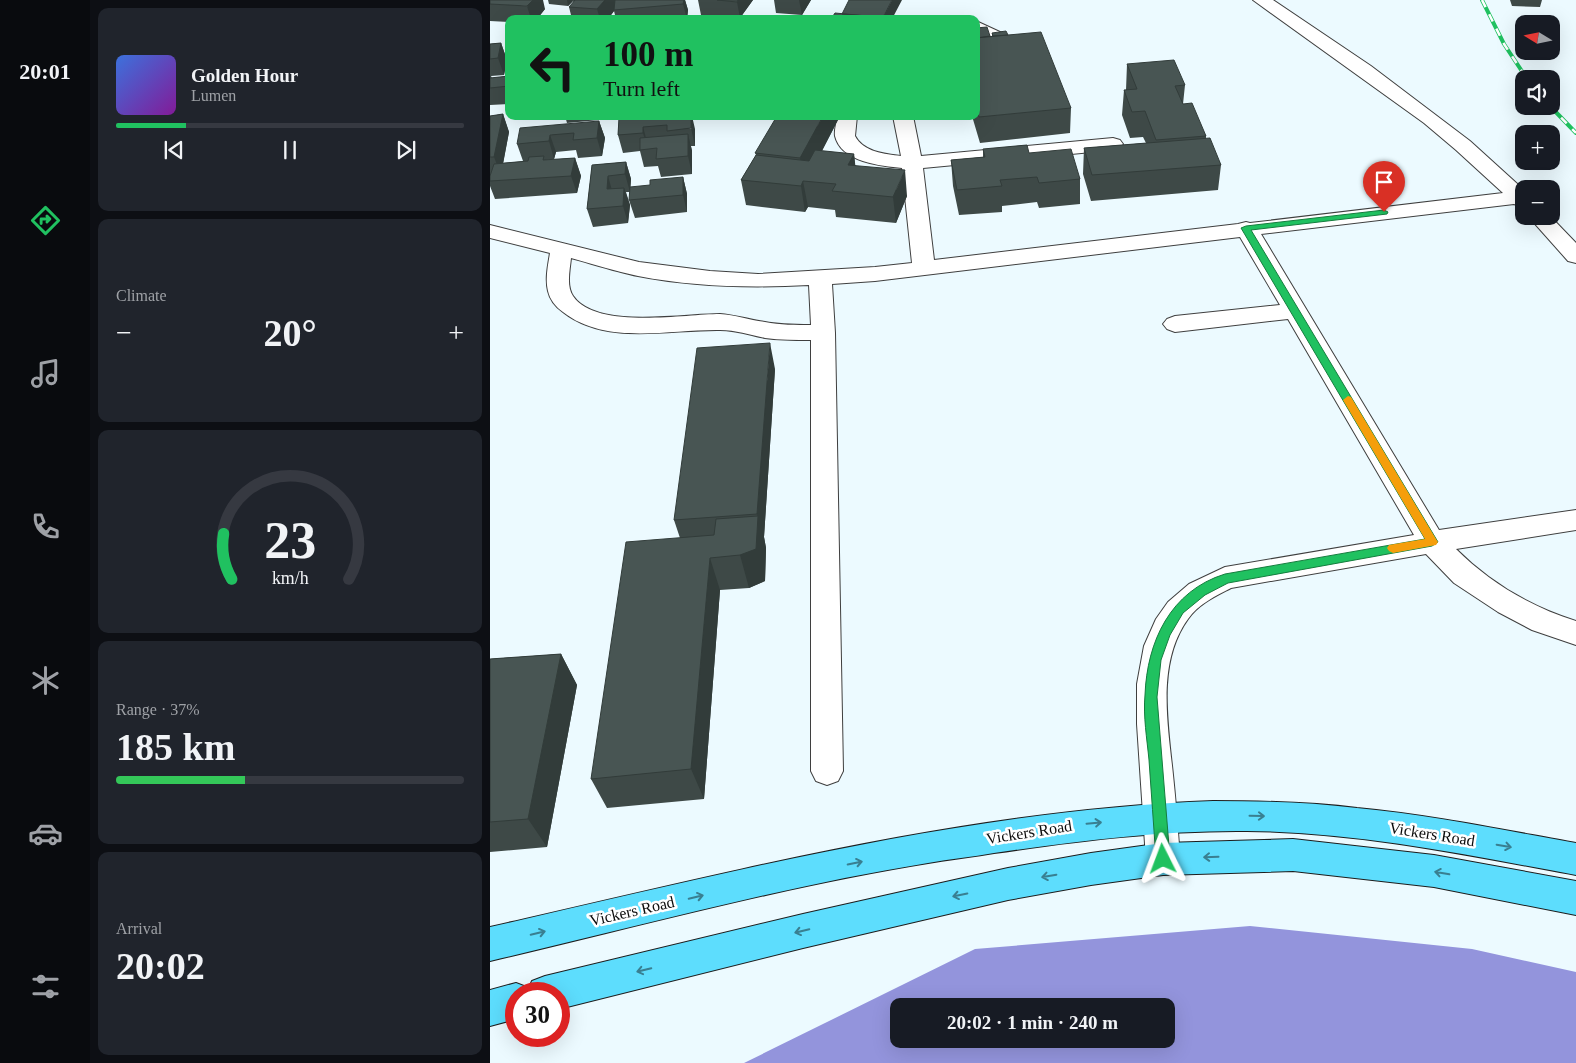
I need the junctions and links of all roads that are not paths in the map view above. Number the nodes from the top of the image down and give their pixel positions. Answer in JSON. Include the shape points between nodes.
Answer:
{"nodes":[{"id":1,"x":1262,"y":0,"type":"edge"},
{"id":2,"x":980,"y":28,"type":"edge"},
{"id":3,"x":996,"y":37,"type":"edge"},
{"id":4,"x":847,"y":120,"type":"edge"},
{"id":5,"x":904,"y":120,"type":"edge"},
{"id":6,"x":1113,"y":144,"type":"edge"},
{"id":7,"x":912,"y":163,"type":"junction"},
{"id":8,"x":1515,"y":193,"type":"edge"},
{"id":9,"x":1515,"y":200,"type":"edge"},
{"id":10,"x":1547,"y":225,"type":"edge"},
{"id":11,"x":1246,"y":228,"type":"junction"},
{"id":12,"x":490,"y":231,"type":"edge"},
{"id":13,"x":561,"y":250,"type":"junction"},
{"id":14,"x":1576,"y":256,"type":"edge"},
{"id":15,"x":924,"y":268,"type":"junction"},
{"id":16,"x":820,"y":278,"type":"junction"},
{"id":17,"x":1295,"y":311,"type":"junction"},
{"id":18,"x":1175,"y":324,"type":"dead end"},
{"id":19,"x":823,"y":333,"type":"junction"},
{"id":20,"x":1576,"y":520,"type":"edge"},
{"id":21,"x":1432,"y":542,"type":"junction"},
{"id":22,"x":1576,"y":633,"type":"edge"},
{"id":23,"x":827,"y":771,"type":"dead end"},
{"id":24,"x":1161,"y":818,"type":"junction"},
{"id":25,"x":1163,"y":859,"type":"junction"},
{"id":26,"x":1576,"y":859,"type":"edge"},
{"id":27,"x":1576,"y":898,"type":"edge"},
{"id":28,"x":490,"y":944,"type":"edge"},
{"id":29,"x":570,"y":988,"type":"edge"},
{"id":30,"x":505,"y":1004,"type":"edge"},
{"id":31,"x":490,"y":1008,"type":"edge"}],
"edges":[{"from":1,"to":8,"type":"street","via":[[1416,107],[1473,152]]},
{"from":2,"to":3,"type":"street"},
{"from":4,"to":7,"type":"street","via":[[845,136],[850,146],[874,158]]},
{"from":5,"to":7,"type":"street"},
{"from":6,"to":7,"type":"street"},
{"from":7,"to":15,"type":"street"},
{"from":9,"to":11,"type":"street"},
{"from":10,"to":14,"type":"street"},
{"from":11,"to":15,"type":"street"},
{"from":11,"to":17,"type":"street"},
{"from":12,"to":13,"type":"street"},
{"from":13,"to":16,"type":"street","via":[[639,269],[710,278],[758,281]]},
{"from":13,"to":19,"type":"street","via":[[558,290],[565,302],[584,316],[651,327],[720,322],[772,331]]},
{"from":15,"to":16,"type":"street"},
{"from":16,"to":19,"type":"street"},
{"from":17,"to":18,"type":"street"},
{"from":17,"to":21,"type":"street"},
{"from":19,"to":23,"type":"street"},
{"from":20,"to":21,"type":"street"},
{"from":21,"to":22,"type":"street","via":[[1464,575],[1508,604],[1542,622]]},
{"from":21,"to":24,"type":"street","via":[[1225,578],[1179,609],[1164,633],[1154,660],[1151,697]]},
{"from":24,"to":25,"type":"street"},
{"from":24,"to":26,"type":"main road","name":"Vickers Road","one_way":true,"via":[[1285,817],[1355,822]]},
{"from":28,"to":24,"type":"main road","name":"Vickers Road","one_way":true,"via":[[928,847],[1076,825]]},
{"from":27,"to":25,"type":"main road","one_way":true,"via":[[1434,871],[1338,859],[1293,855]]},
{"from":25,"to":29,"type":"main road","one_way":true,"via":[[1046,876],[980,890]]},
{"from":30,"to":31,"type":"main road"}]}
